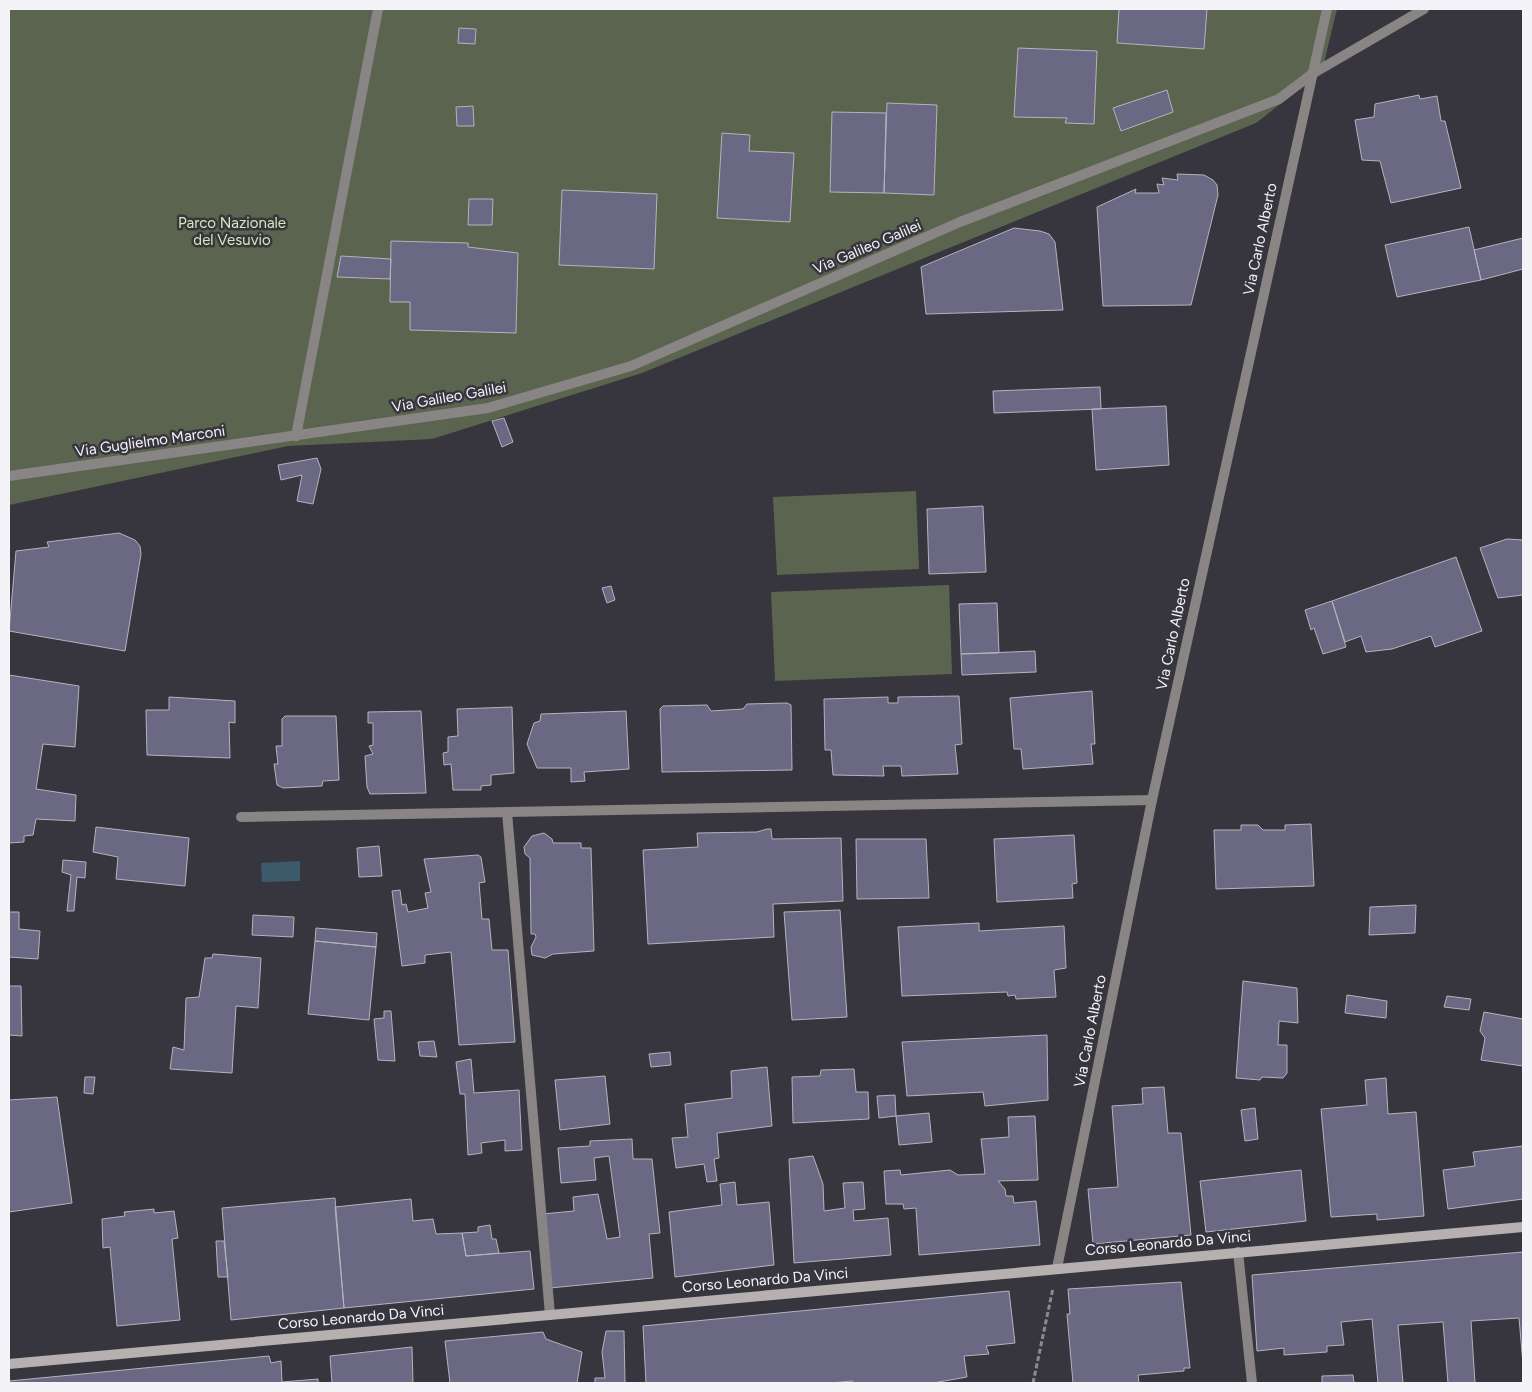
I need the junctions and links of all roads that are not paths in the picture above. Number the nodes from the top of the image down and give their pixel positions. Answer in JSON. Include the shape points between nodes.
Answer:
{"nodes":[{"id":1,"x":378,"y":9,"type":"edge"},
{"id":2,"x":1327,"y":9,"type":"edge"},
{"id":3,"x":1424,"y":9,"type":"edge"},
{"id":4,"x":1312,"y":74,"type":"junction"},
{"id":5,"x":296,"y":436,"type":"junction"},
{"id":6,"x":9,"y":476,"type":"edge"},
{"id":7,"x":1152,"y":800,"type":"junction"},
{"id":8,"x":507,"y":812,"type":"junction"},
{"id":9,"x":241,"y":817,"type":"dead end"},
{"id":10,"x":1523,"y":1227,"type":"edge"},
{"id":11,"x":1238,"y":1252,"type":"junction"},
{"id":12,"x":1057,"y":1268,"type":"junction"},
{"id":13,"x":550,"y":1315,"type":"junction"},
{"id":14,"x":9,"y":1364,"type":"edge"},
{"id":15,"x":1252,"y":1383,"type":"edge"}],
"edges":[{"from":1,"to":5,"type":"street"},
{"from":2,"to":4,"type":"street","name":"Via Carlo Alberto"},
{"from":3,"to":4,"type":"street","name":"Via Galileo Galilei"},
{"from":4,"to":5,"type":"street","name":"Via Galileo Galilei","via":[[1279,99],[960,222],[631,366],[488,408]]},
{"from":4,"to":7,"type":"street","name":"Via Carlo Alberto"},
{"from":5,"to":6,"type":"street","name":"Via Guglielmo Marconi"},
{"from":7,"to":8,"type":"street"},
{"from":7,"to":12,"type":"street","name":"Via Carlo Alberto"},
{"from":8,"to":9,"type":"street"},
{"from":8,"to":13,"type":"street"},
{"from":10,"to":11,"type":"main road","name":"Corso Leonardo Da Vinci"},
{"from":11,"to":12,"type":"main road","name":"Corso Leonardo Da Vinci"},
{"from":11,"to":15,"type":"street"},
{"from":12,"to":13,"type":"main road","name":"Corso Leonardo Da Vinci"},
{"from":13,"to":14,"type":"main road","name":"Corso Leonardo Da Vinci"}]}
